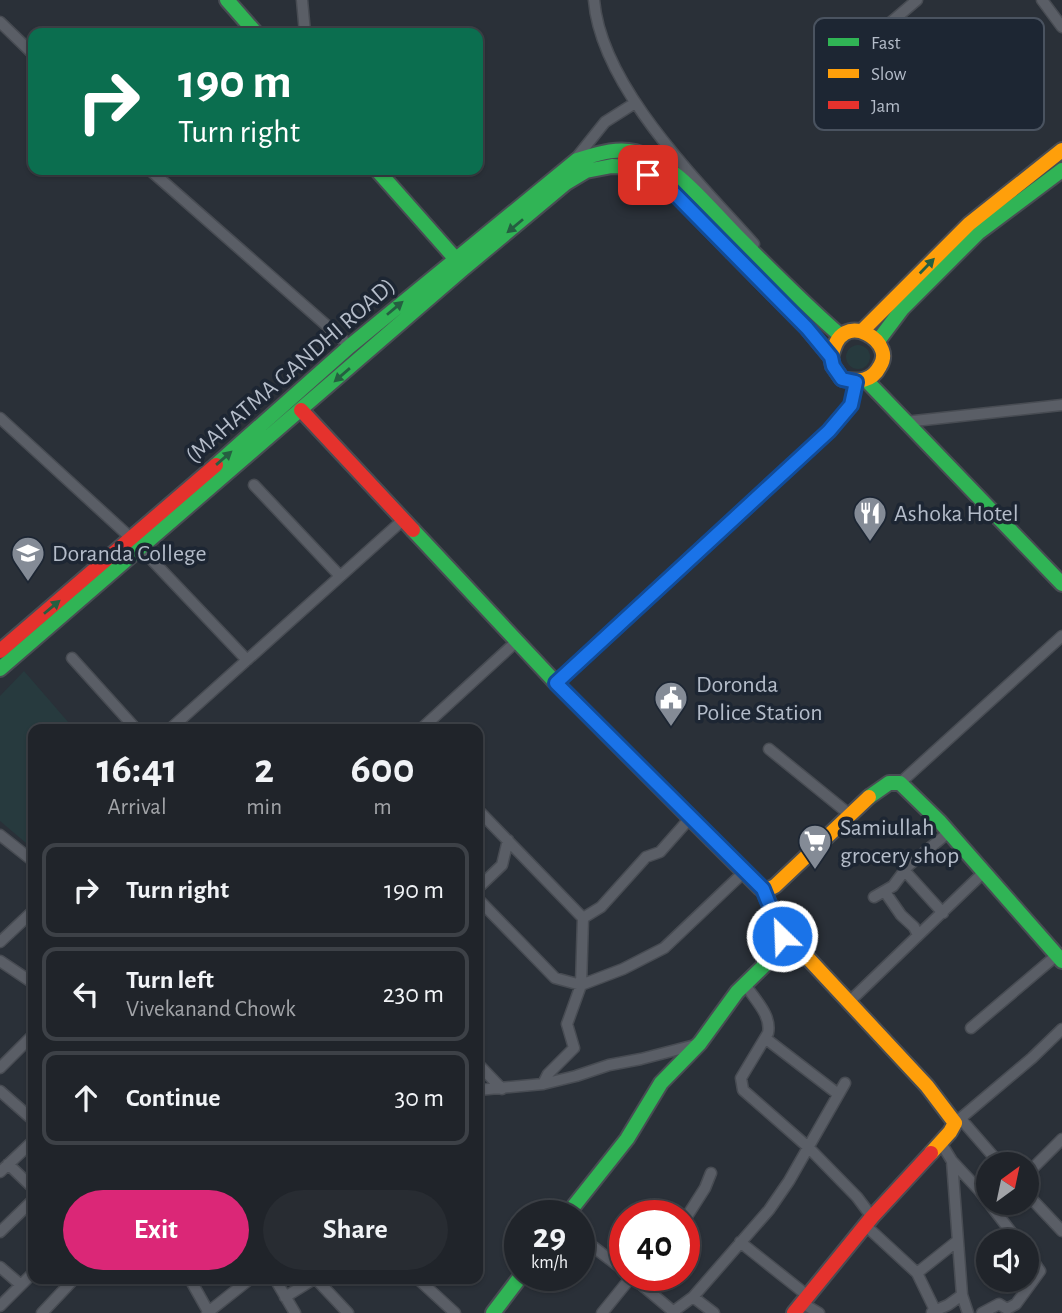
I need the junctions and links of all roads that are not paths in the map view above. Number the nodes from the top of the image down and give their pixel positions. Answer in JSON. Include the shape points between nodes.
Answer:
{"nodes":[{"id":1,"x":227,"y":0,"type":"edge"},
{"id":2,"x":302,"y":0,"type":"edge"},
{"id":3,"x":594,"y":0,"type":"edge"},
{"id":4,"x":916,"y":0,"type":"edge"},
{"id":5,"x":1042,"y":0,"type":"edge"},
{"id":6,"x":895,"y":18,"type":"edge"},
{"id":7,"x":0,"y":22,"type":"edge"},
{"id":8,"x":1062,"y":27,"type":"edge"},
{"id":9,"x":252,"y":28,"type":"edge"},
{"id":10,"x":305,"y":28,"type":"edge"},
{"id":11,"x":28,"y":49,"type":"edge"},
{"id":12,"x":635,"y":103,"type":"junction"},
{"id":13,"x":1062,"y":150,"type":"edge"},
{"id":14,"x":1062,"y":158,"type":"edge"},
{"id":15,"x":572,"y":164,"type":"junction"},
{"id":16,"x":1062,"y":172,"type":"edge"},
{"id":17,"x":156,"y":175,"type":"edge"},
{"id":18,"x":381,"y":175,"type":"edge"},
{"id":19,"x":1013,"y":197,"type":"junction"},
{"id":20,"x":460,"y":263,"type":"junction"},
{"id":21,"x":825,"y":323,"type":"junction"},
{"id":22,"x":862,"y":331,"type":"junction"},
{"id":23,"x":841,"y":336,"type":"junction"},
{"id":24,"x":878,"y":341,"type":"junction"},
{"id":25,"x":350,"y":346,"type":"junction"},
{"id":26,"x":831,"y":357,"type":"junction"},
{"id":27,"x":861,"y":381,"type":"junction"},
{"id":28,"x":1062,"y":405,"type":"edge"},
{"id":29,"x":302,"y":410,"type":"junction"},
{"id":30,"x":0,"y":418,"type":"edge"},
{"id":31,"x":905,"y":422,"type":"junction"},
{"id":32,"x":254,"y":485,"type":"dead end"},
{"id":33,"x":404,"y":519,"type":"junction"},
{"id":34,"x":136,"y":544,"type":"junction"},
{"id":35,"x":340,"y":576,"type":"junction"},
{"id":36,"x":1062,"y":584,"type":"edge"},
{"id":37,"x":1062,"y":636,"type":"edge"},
{"id":38,"x":517,"y":641,"type":"junction"},
{"id":39,"x":0,"y":652,"type":"edge"},
{"id":40,"x":72,"y":658,"type":"dead end"},
{"id":41,"x":247,"y":660,"type":"junction"},
{"id":42,"x":0,"y":669,"type":"edge"},
{"id":43,"x":556,"y":683,"type":"junction"},
{"id":44,"x":132,"y":724,"type":"edge"},
{"id":45,"x":176,"y":724,"type":"edge"},
{"id":46,"x":427,"y":724,"type":"edge"},
{"id":47,"x":769,"y":749,"type":"dead end"},
{"id":48,"x":900,"y":783,"type":"junction"},
{"id":49,"x":849,"y":814,"type":"junction"},
{"id":50,"x":483,"y":815,"type":"edge"},
{"id":51,"x":691,"y":817,"type":"junction"},
{"id":52,"x":949,"y":832,"type":"junction"},
{"id":53,"x":0,"y":835,"type":"edge"},
{"id":54,"x":508,"y":840,"type":"junction"},
{"id":55,"x":28,"y":857,"type":"edge"},
{"id":56,"x":904,"y":870,"type":"junction"},
{"id":57,"x":744,"y":872,"type":"junction"},
{"id":58,"x":984,"y":872,"type":"junction"},
{"id":59,"x":483,"y":883,"type":"edge"},
{"id":60,"x":763,"y":889,"type":"junction"},
{"id":61,"x":885,"y":892,"type":"junction"},
{"id":62,"x":874,"y":897,"type":"dead end"},
{"id":63,"x":483,"y":904,"type":"edge"},
{"id":64,"x":943,"y":913,"type":"junction"},
{"id":65,"x":28,"y":916,"type":"edge"},
{"id":66,"x":583,"y":918,"type":"junction"},
{"id":67,"x":780,"y":928,"type":"junction"},
{"id":68,"x":918,"y":935,"type":"junction"},
{"id":69,"x":0,"y":942,"type":"edge"},
{"id":70,"x":1060,"y":958,"type":"edge"},
{"id":71,"x":0,"y":961,"type":"edge"},
{"id":72,"x":28,"y":980,"type":"edge"},
{"id":73,"x":581,"y":985,"type":"junction"},
{"id":74,"x":745,"y":985,"type":"junction"},
{"id":75,"x":849,"y":1002,"type":"junction"},
{"id":76,"x":971,"y":1028,"type":"dead end"},
{"id":77,"x":1062,"y":1029,"type":"edge"},
{"id":78,"x":765,"y":1038,"type":"junction"},
{"id":79,"x":28,"y":1040,"type":"edge"},
{"id":80,"x":700,"y":1043,"type":"junction"},
{"id":81,"x":0,"y":1068,"type":"edge"},
{"id":82,"x":483,"y":1069,"type":"edge"},
{"id":83,"x":845,"y":1083,"type":"dead end"},
{"id":84,"x":543,"y":1084,"type":"junction"},
{"id":85,"x":502,"y":1089,"type":"junction"},
{"id":86,"x":483,"y":1090,"type":"edge"},
{"id":87,"x":0,"y":1091,"type":"edge"},
{"id":88,"x":838,"y":1094,"type":"junction"},
{"id":89,"x":28,"y":1116,"type":"edge"},
{"id":90,"x":958,"y":1121,"type":"junction"},
{"id":91,"x":1062,"y":1139,"type":"edge"},
{"id":92,"x":941,"y":1143,"type":"junction"},
{"id":93,"x":28,"y":1146,"type":"edge"},
{"id":94,"x":808,"y":1147,"type":"junction"},
{"id":95,"x":988,"y":1152,"type":"edge"},
{"id":96,"x":953,"y":1161,"type":"junction"},
{"id":97,"x":1040,"y":1161,"type":"edge"},
{"id":98,"x":4,"y":1168,"type":"edge"},
{"id":99,"x":711,"y":1173,"type":"dead end"},
{"id":100,"x":28,"y":1185,"type":"edge"},
{"id":101,"x":579,"y":1200,"type":"edge"},
{"id":102,"x":697,"y":1200,"type":"edge"},
{"id":103,"x":28,"y":1205,"type":"edge"},
{"id":104,"x":1040,"y":1208,"type":"edge"},
{"id":105,"x":868,"y":1221,"type":"junction"},
{"id":106,"x":1009,"y":1229,"type":"edge"},
{"id":107,"x":1062,"y":1231,"type":"edge"},
{"id":108,"x":0,"y":1232,"type":"edge"},
{"id":109,"x":740,"y":1242,"type":"junction"},
{"id":110,"x":956,"y":1242,"type":"junction"},
{"id":111,"x":595,"y":1248,"type":"edge"},
{"id":112,"x":609,"y":1259,"type":"edge"},
{"id":113,"x":0,"y":1267,"type":"edge"},
{"id":114,"x":917,"y":1273,"type":"junction"},
{"id":115,"x":28,"y":1278,"type":"edge"},
{"id":116,"x":69,"y":1284,"type":"edge"},
{"id":117,"x":193,"y":1284,"type":"edge"},
{"id":118,"x":244,"y":1284,"type":"edge"},
{"id":119,"x":278,"y":1284,"type":"edge"},
{"id":120,"x":307,"y":1284,"type":"edge"},
{"id":121,"x":320,"y":1284,"type":"edge"},
{"id":122,"x":423,"y":1284,"type":"edge"},
{"id":123,"x":21,"y":1285,"type":"junction"},
{"id":124,"x":510,"y":1291,"type":"edge"},
{"id":125,"x":623,"y":1291,"type":"edge"},
{"id":126,"x":652,"y":1291,"type":"edge"},
{"id":127,"x":1025,"y":1292,"type":"edge"},
{"id":128,"x":962,"y":1296,"type":"junction"},
{"id":129,"x":285,"y":1297,"type":"junction"},
{"id":130,"x":693,"y":1297,"type":"junction"},
{"id":131,"x":802,"y":1304,"type":"edge"},
{"id":132,"x":0,"y":1306,"type":"edge"},
{"id":133,"x":208,"y":1312,"type":"edge"},
{"id":134,"x":675,"y":1312,"type":"edge"},
{"id":135,"x":933,"y":1312,"type":"edge"},
{"id":136,"x":42,"y":1313,"type":"edge"},
{"id":137,"x":295,"y":1313,"type":"edge"},
{"id":138,"x":348,"y":1313,"type":"edge"},
{"id":139,"x":455,"y":1313,"type":"edge"},
{"id":140,"x":493,"y":1313,"type":"edge"},
{"id":141,"x":602,"y":1313,"type":"edge"},
{"id":142,"x":714,"y":1313,"type":"edge"},
{"id":143,"x":819,"y":1313,"type":"edge"},
{"id":144,"x":968,"y":1313,"type":"edge"},
{"id":145,"x":982,"y":1313,"type":"edge"}],
"edges":[{"from":1,"to":9,"type":"main road"},
{"from":2,"to":10,"type":"street"},
{"from":3,"to":12,"type":"street","via":[[606,47]]},
{"from":4,"to":6,"type":"street"},
{"from":5,"to":8,"type":"street"},
{"from":7,"to":11,"type":"street"},
{"from":12,"to":15,"type":"street","via":[[605,122]]},
{"from":12,"to":21,"type":"street","via":[[755,246],[821,312]]},
{"from":13,"to":19,"type":"main road"},
{"from":14,"to":19,"type":"main road"},
{"from":15,"to":20,"type":"main road","name":"(MAHATMA GANDHI ROAD)"},
{"from":15,"to":21,"type":"main road","name":"(MAHATMA GANDHI ROAD)","via":[[624,148],[671,170]]},
{"from":16,"to":19,"type":"main road"},
{"from":17,"to":25,"type":"street"},
{"from":18,"to":20,"type":"main road"},
{"from":22,"to":19,"type":"main road","one_way":true,"via":[[965,228]]},
{"from":19,"to":24,"type":"main road","via":[[902,309]]},
{"from":25,"to":20,"type":"main road","name":"(MAHATMA GANDHI ROAD)","one_way":true},
{"from":26,"to":20,"type":"main road","one_way":true,"via":[[667,186],[630,167],[586,171]]},
{"from":20,"to":29,"type":"main road","one_way":true},
{"from":21,"to":23,"type":"main road"},
{"from":22,"to":23,"type":"main road"},
{"from":22,"to":24,"type":"main road"},
{"from":23,"to":26,"type":"main road"},
{"from":24,"to":27,"type":"main road","via":[[881,367]]},
{"from":34,"to":25,"type":"main road","name":"(MAHATMA GANDHI ROAD)","one_way":true},
{"from":26,"to":27,"type":"main road","via":[[842,379]]},
{"from":27,"to":31,"type":"main road"},
{"from":27,"to":43,"type":"street","via":[[851,405],[829,431]]},
{"from":28,"to":31,"type":"street"},
{"from":29,"to":33,"type":"main road"},
{"from":29,"to":34,"type":"main road"},
{"from":30,"to":34,"type":"street"},
{"from":31,"to":36,"type":"main road"},
{"from":32,"to":35,"type":"street"},
{"from":33,"to":35,"type":"street"},
{"from":33,"to":38,"type":"main road"},
{"from":39,"to":34,"type":"main road","name":"(MAHATMA GANDHI ROAD)","one_way":true},
{"from":34,"to":41,"type":"street"},
{"from":34,"to":42,"type":"main road"},
{"from":35,"to":41,"type":"street"},
{"from":37,"to":48,"type":"street"},
{"from":38,"to":43,"type":"main road"},
{"from":38,"to":46,"type":"street"},
{"from":40,"to":44,"type":"street"},
{"from":41,"to":45,"type":"street"},
{"from":43,"to":51,"type":"main road"},
{"from":47,"to":49,"type":"street"},
{"from":48,"to":49,"type":"main road","via":[[882,786]]},
{"from":48,"to":52,"type":"main road"},
{"from":49,"to":60,"type":"main road","via":[[775,886]]},
{"from":50,"to":54,"type":"street"},
{"from":51,"to":57,"type":"main road"},
{"from":51,"to":66,"type":"street","via":[[660,852],[646,857],[601,907]]},
{"from":52,"to":56,"type":"street"},
{"from":52,"to":58,"type":"main road"},
{"from":53,"to":55,"type":"street"},
{"from":54,"to":59,"type":"street","via":[[502,865]]},
{"from":54,"to":66,"type":"street"},
{"from":56,"to":61,"type":"street"},
{"from":56,"to":64,"type":"street"},
{"from":57,"to":60,"type":"main road"},
{"from":57,"to":73,"type":"street","via":[[663,948]]},
{"from":58,"to":64,"type":"street"},
{"from":58,"to":70,"type":"main road"},
{"from":60,"to":67,"type":"main road"},
{"from":61,"to":62,"type":"street"},
{"from":61,"to":68,"type":"street"},
{"from":63,"to":73,"type":"street","via":[[555,978]]},
{"from":64,"to":68,"type":"street"},
{"from":65,"to":69,"type":"street"},
{"from":66,"to":73,"type":"street"},
{"from":67,"to":74,"type":"main road","via":[[780,948]]},
{"from":67,"to":75,"type":"main road"},
{"from":68,"to":75,"type":"street"},
{"from":70,"to":76,"type":"street"},
{"from":71,"to":72,"type":"street"},
{"from":73,"to":84,"type":"street","via":[[567,1024],[574,1048]]},
{"from":74,"to":78,"type":"street","via":[[768,1020]]},
{"from":74,"to":80,"type":"main road"},
{"from":75,"to":90,"type":"main road"},
{"from":77,"to":90,"type":"street"},
{"from":78,"to":88,"type":"street"},
{"from":78,"to":94,"type":"street","via":[[744,1072],[741,1087]]},
{"from":79,"to":81,"type":"street"},
{"from":80,"to":84,"type":"street"},
{"from":80,"to":101,"type":"main road","via":[[661,1083],[627,1139]]},
{"from":82,"to":85,"type":"street"},
{"from":83,"to":88,"type":"street"},
{"from":84,"to":85,"type":"street"},
{"from":85,"to":86,"type":"street"},
{"from":87,"to":89,"type":"street"},
{"from":88,"to":94,"type":"street"},
{"from":90,"to":92,"type":"main road"},
{"from":90,"to":95,"type":"street"},
{"from":91,"to":97,"type":"street"},
{"from":92,"to":96,"type":"street"},
{"from":92,"to":105,"type":"main road"},
{"from":93,"to":98,"type":"street"},
{"from":94,"to":105,"type":"street","via":[[857,1197]]},
{"from":94,"to":109,"type":"street","via":[[769,1210]]},
{"from":96,"to":106,"type":"street"},
{"from":96,"to":110,"type":"street"},
{"from":98,"to":100,"type":"street"},
{"from":99,"to":102,"type":"street"},
{"from":103,"to":108,"type":"street"},
{"from":104,"to":107,"type":"street"},
{"from":105,"to":114,"type":"street"},
{"from":105,"to":131,"type":"main road"},
{"from":109,"to":130,"type":"street"},
{"from":109,"to":131,"type":"street"},
{"from":110,"to":114,"type":"street"},
{"from":110,"to":128,"type":"street"},
{"from":111,"to":112,"type":"street"},
{"from":113,"to":123,"type":"street"},
{"from":114,"to":135,"type":"street"},
{"from":115,"to":123,"type":"street"},
{"from":116,"to":136,"type":"street"},
{"from":117,"to":133,"type":"street"},
{"from":118,"to":133,"type":"street"},
{"from":119,"to":129,"type":"street"},
{"from":120,"to":129,"type":"street"},
{"from":121,"to":138,"type":"street"},
{"from":122,"to":139,"type":"street"},
{"from":123,"to":132,"type":"street"},
{"from":124,"to":140,"type":"main road"},
{"from":125,"to":141,"type":"street"},
{"from":126,"to":134,"type":"street"},
{"from":127,"to":145,"type":"street","via":[[1007,1309],[999,1304]]},
{"from":128,"to":135,"type":"street"},
{"from":128,"to":144,"type":"street"},
{"from":129,"to":137,"type":"street"},
{"from":130,"to":134,"type":"street"},
{"from":130,"to":142,"type":"street"},
{"from":131,"to":143,"type":"street"}]}
